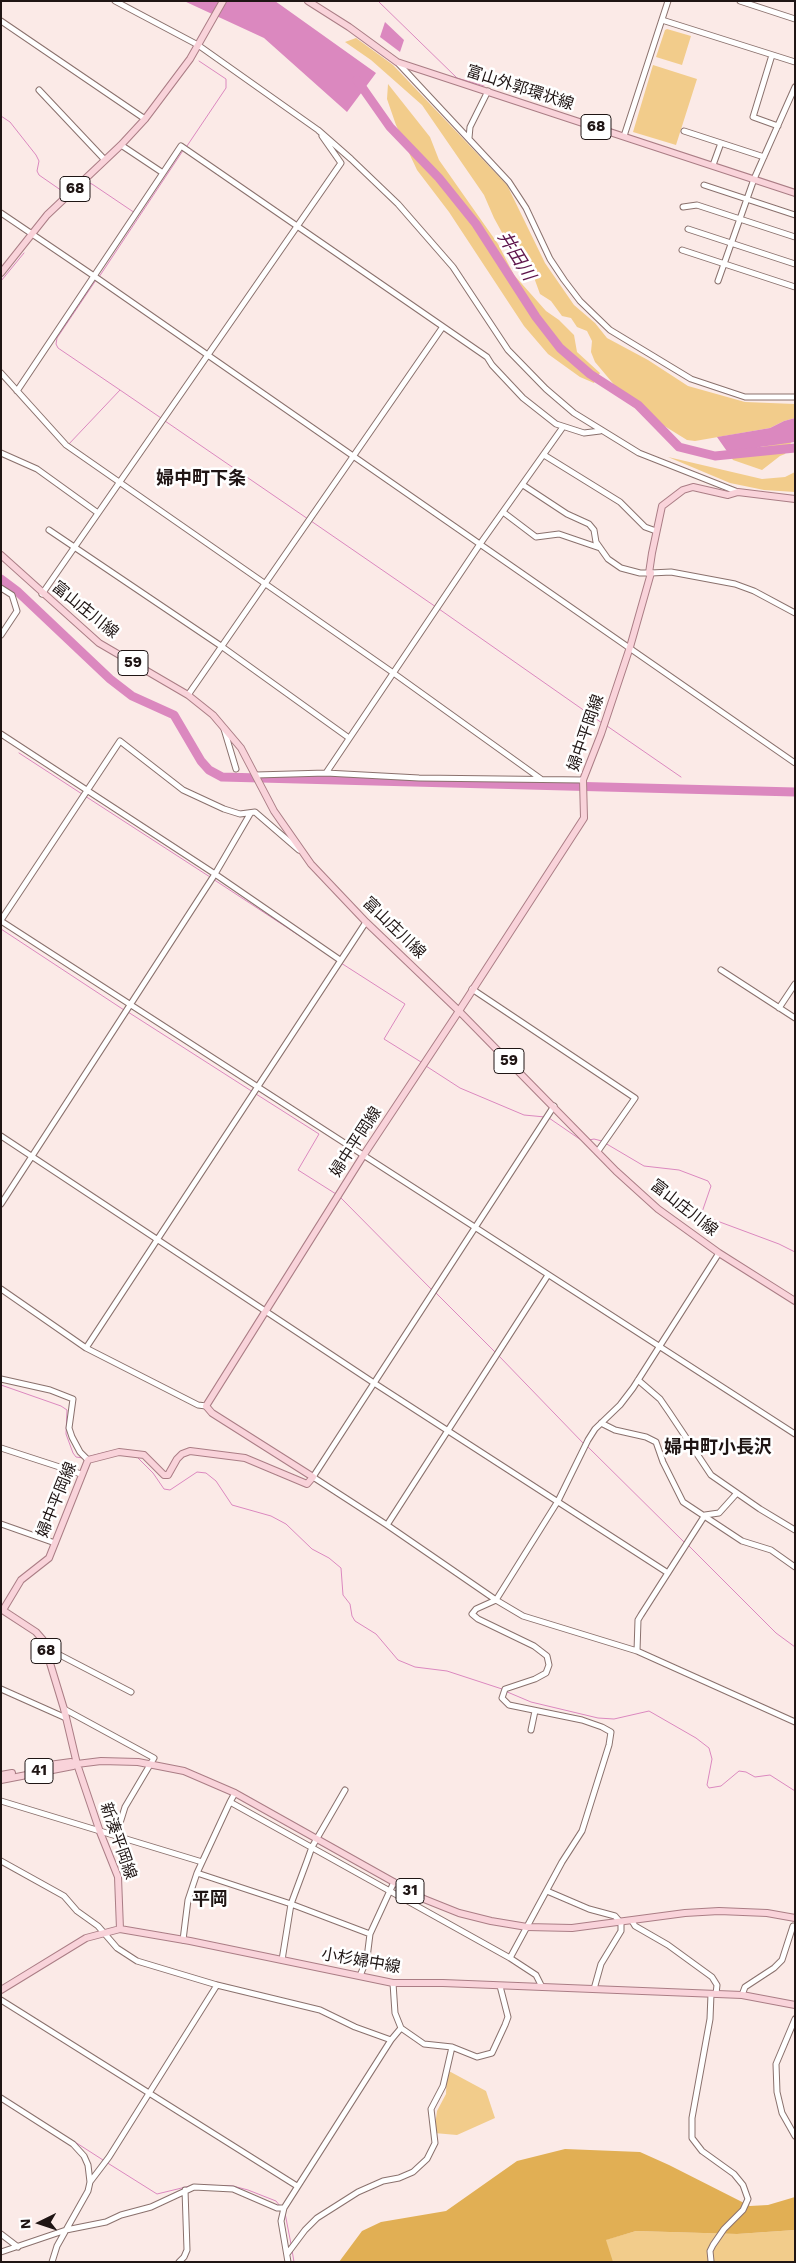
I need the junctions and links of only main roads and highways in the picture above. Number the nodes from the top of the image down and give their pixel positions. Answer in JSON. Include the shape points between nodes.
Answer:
{"nodes":[{"id":1,"x":223,"y":1,"type":"edge"},
{"id":2,"x":308,"y":1,"type":"edge"},
{"id":3,"x":795,"y":192,"type":"edge"},
{"id":4,"x":1,"y":272,"type":"edge"},
{"id":5,"x":795,"y":499,"type":"edge"},
{"id":6,"x":1,"y":555,"type":"edge"},
{"id":7,"x":459,"y":1011,"type":"junction"},
{"id":8,"x":795,"y":1301,"type":"edge"},
{"id":9,"x":2,"y":1610,"type":"edge"},
{"id":10,"x":77,"y":1764,"type":"junction"},
{"id":11,"x":1,"y":1775,"type":"edge"},
{"id":12,"x":1,"y":1780,"type":"edge"},
{"id":13,"x":795,"y":1918,"type":"edge"},
{"id":14,"x":120,"y":1929,"type":"junction"},
{"id":15,"x":1,"y":1990,"type":"edge"},
{"id":16,"x":795,"y":2004,"type":"edge"}],
"edges":[{"from":1,"to":4,"type":"main road","number":"68","via":[[190,59],[145,119],[47,215]]},
{"from":2,"to":3,"type":"main road","name":"富山外郭環状線","number":"68","via":[[350,27],[396,62]]},
{"from":5,"to":7,"type":"main road","name":"婦中平岡線","via":[[738,492],[728,495],[693,487],[683,490],[662,506],[650,573],[630,647],[583,780],[584,818]]},
{"from":6,"to":7,"type":"main road","name":"富山庄川線","number":"59","via":[[99,643],[188,695],[223,725],[241,748],[274,811],[303,854],[366,922]]},
{"from":7,"to":8,"type":"main road","name":"富山庄川線","number":"59","via":[[616,1171],[658,1209],[719,1253]]},
{"from":7,"to":9,"type":"main road","name":"婦中平岡線","via":[[363,1156],[206,1406],[212,1413],[313,1477],[307,1484],[244,1458],[190,1452],[182,1454],[164,1475],[144,1455],[119,1452],[88,1460],[49,1558],[21,1580]]},
{"from":9,"to":10,"type":"main road","number":"68","via":[[43,1640]]},
{"from":10,"to":11,"type":"main road","number":"41","via":[[71,1762]]},
{"from":10,"to":12,"type":"main road","number":"41"},
{"from":10,"to":13,"type":"main road","number":"31","via":[[101,1761],[152,1764],[184,1771],[235,1793],[424,1899],[491,1921],[527,1927],[572,1928],[719,1910]]},
{"from":10,"to":14,"type":"main road","name":"新湊平岡線","via":[[118,1877]]},
{"from":14,"to":15,"type":"main road","name":"小杉婦中線","via":[[78,1943]]},
{"from":14,"to":16,"type":"main road","name":"小杉婦中線","via":[[393,1983],[742,1995]]}]}
